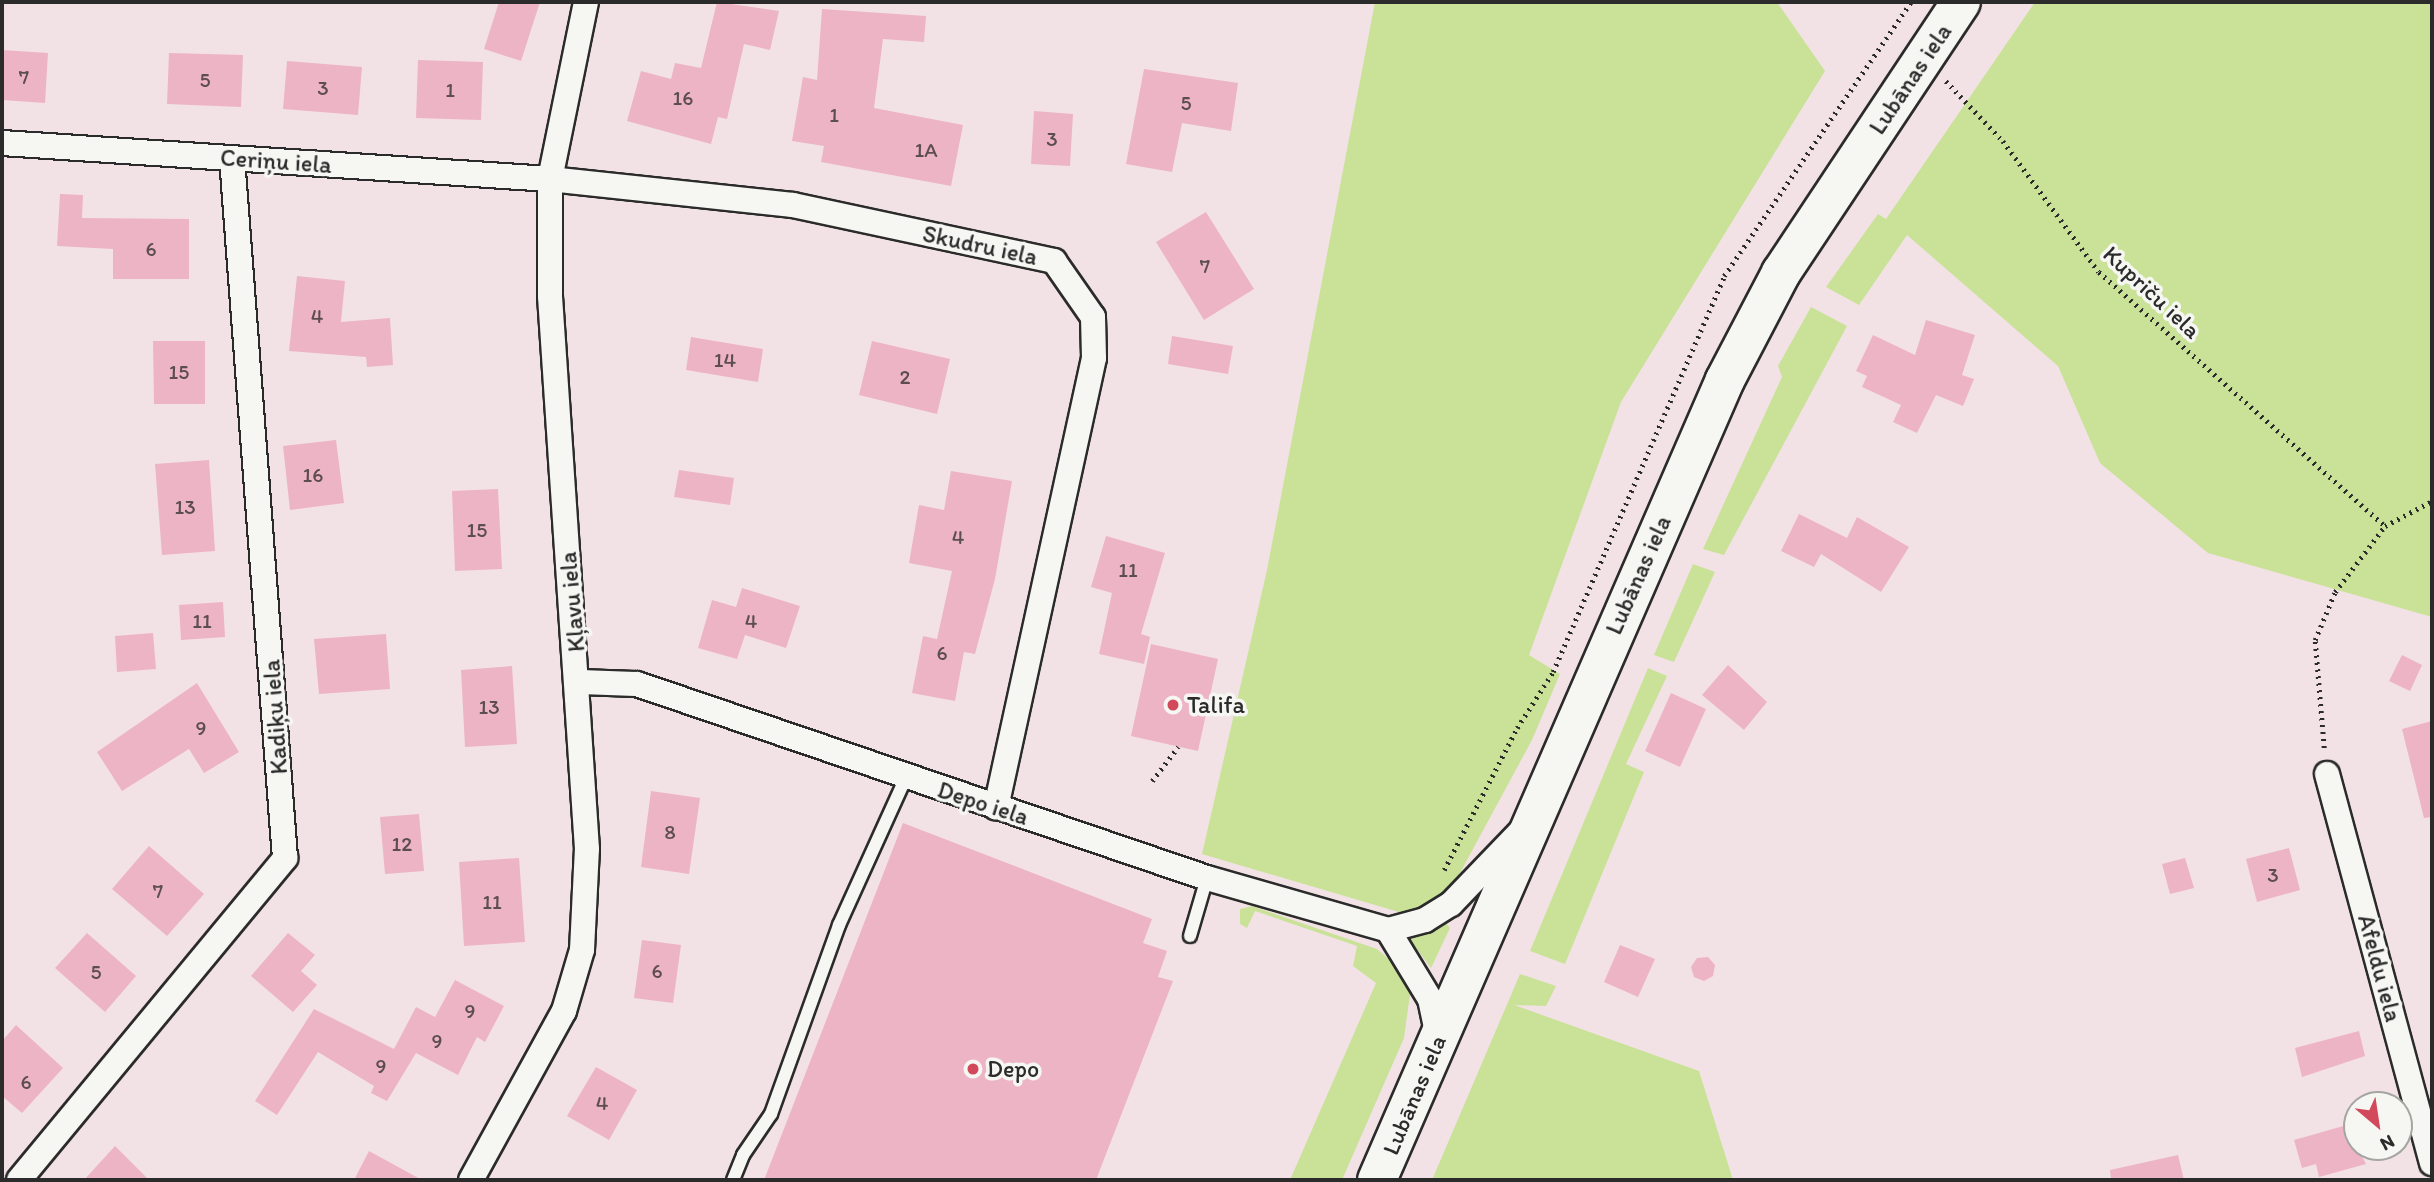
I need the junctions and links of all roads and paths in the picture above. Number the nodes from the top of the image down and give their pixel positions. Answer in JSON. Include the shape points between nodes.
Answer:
{"nodes":[{"id":1,"x":586,"y":2,"type":"edge"},
{"id":2,"x":1911,"y":2,"type":"edge"},
{"id":3,"x":1961,"y":2,"type":"edge"},
{"id":4,"x":1922,"y":60,"type":"junction"},
{"id":5,"x":2,"y":143,"type":"edge"},
{"id":6,"x":232,"y":158,"type":"junction"},
{"id":7,"x":550,"y":179,"type":"junction"},
{"id":8,"x":2432,"y":501,"type":"edge"},
{"id":9,"x":2385,"y":526,"type":"junction"},
{"id":10,"x":579,"y":682,"type":"junction"},
{"id":11,"x":1178,"y":747,"type":"dead end"},
{"id":12,"x":2327,"y":774,"type":"joint"},
{"id":13,"x":906,"y":777,"type":"junction"},
{"id":14,"x":1152,"y":781,"type":"dead end"},
{"id":15,"x":996,"y":807,"type":"junction"},
{"id":16,"x":1531,"y":822,"type":"junction"},
{"id":17,"x":1441,"y":876,"type":"dead end"},
{"id":18,"x":1207,"y":878,"type":"junction"},
{"id":19,"x":1388,"y":930,"type":"junction"},
{"id":20,"x":1190,"y":936,"type":"dead end"},
{"id":21,"x":1438,"y":1037,"type":"junction"},
{"id":22,"x":2432,"y":1163,"type":"edge"},
{"id":23,"x":19,"y":1180,"type":"edge"},
{"id":24,"x":471,"y":1180,"type":"edge"},
{"id":25,"x":733,"y":1180,"type":"edge"},
{"id":26,"x":1377,"y":1180,"type":"edge"}],
"edges":[{"from":1,"to":7,"type":"street","name":"Kļavu iela"},
{"from":2,"to":17,"type":"path","via":[[1724,276],[1553,672],[1517,728]]},
{"from":3,"to":4,"type":"main road","name":"Lubānas iela"},
{"from":4,"to":9,"type":"path","name":"Kupriču iela","via":[[2003,141],[2099,272]]},
{"from":4,"to":16,"type":"main road","name":"Lubānas iela","via":[[1781,273],[1725,380]]},
{"from":5,"to":6,"type":"street","name":"Ceriņu iela"},
{"from":6,"to":7,"type":"street","name":"Ceriņu iela"},
{"from":6,"to":23,"type":"street","name":"Kadiķu iela","via":[[285,858]]},
{"from":7,"to":10,"type":"street","name":"Kļavu iela","via":[[550,296]]},
{"from":7,"to":15,"type":"street","name":"Skudru iela","via":[[806,208],[1054,261],[1076,288],[1093,317],[1094,358]]},
{"from":8,"to":9,"type":"path"},
{"from":9,"to":12,"type":"path","via":[[2335,592],[2315,640]]},
{"from":10,"to":13,"type":"street","name":"Depo iela","via":[[637,684]]},
{"from":10,"to":24,"type":"street","name":"Kļavu iela","via":[[587,849],[582,950],[564,1011]]},
{"from":11,"to":14,"type":"path"},
{"from":12,"to":22,"type":"street","name":"Afeldu iela"},
{"from":13,"to":15,"type":"street","name":"Depo iela"},
{"from":13,"to":25,"type":"lane","via":[[839,925],[771,1114],[743,1155]]},
{"from":15,"to":18,"type":"street","name":"Depo iela"},
{"from":16,"to":19,"type":"street","via":[[1451,904],[1425,920]]},
{"from":16,"to":21,"type":"main road","name":"Lubānas iela"},
{"from":18,"to":19,"type":"street","name":"Depo iela"},
{"from":18,"to":20,"type":"lane"},
{"from":19,"to":21,"type":"street","via":[[1430,999]]},
{"from":21,"to":26,"type":"main road","name":"Lubānas iela"}]}
